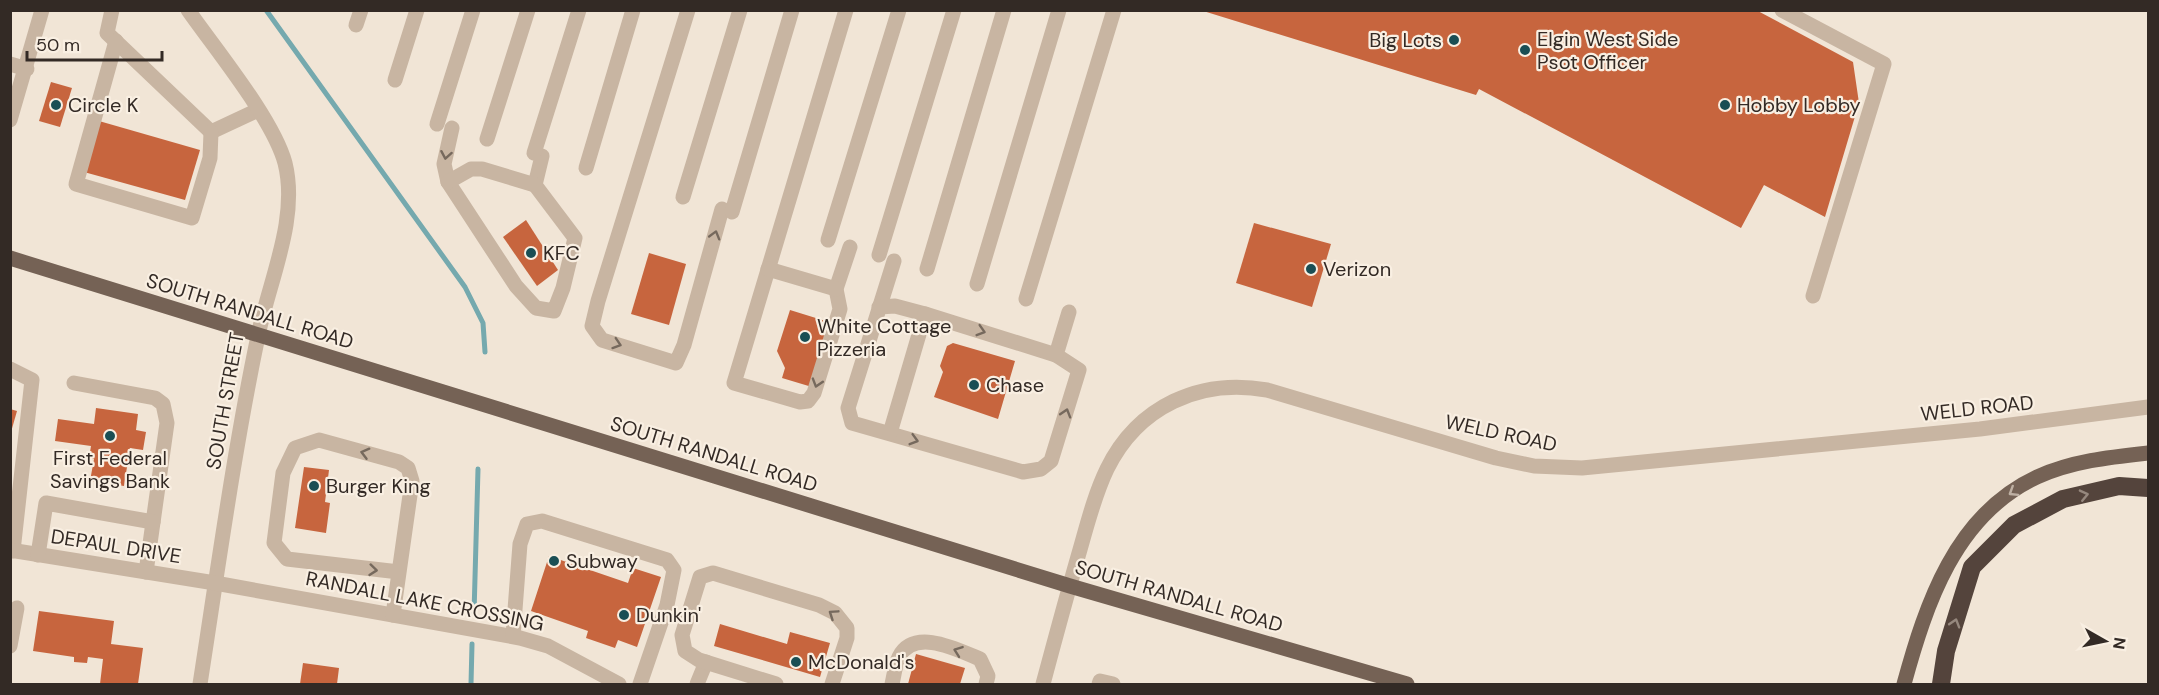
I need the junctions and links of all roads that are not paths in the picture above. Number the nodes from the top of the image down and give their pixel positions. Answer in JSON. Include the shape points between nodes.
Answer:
{"nodes":[{"id":1,"x":112,"y":10,"type":"edge"},
{"id":2,"x":188,"y":10,"type":"edge"},
{"id":3,"x":417,"y":10,"type":"edge"},
{"id":4,"x":473,"y":10,"type":"edge"},
{"id":5,"x":528,"y":10,"type":"edge"},
{"id":6,"x":579,"y":10,"type":"edge"},
{"id":7,"x":633,"y":10,"type":"edge"},
{"id":8,"x":688,"y":10,"type":"edge"},
{"id":9,"x":740,"y":10,"type":"edge"},
{"id":10,"x":792,"y":10,"type":"edge"},
{"id":11,"x":846,"y":10,"type":"edge"},
{"id":12,"x":899,"y":10,"type":"edge"},
{"id":13,"x":954,"y":10,"type":"edge"},
{"id":14,"x":1004,"y":10,"type":"edge"},
{"id":15,"x":1059,"y":10,"type":"edge"},
{"id":16,"x":1114,"y":10,"type":"edge"},
{"id":17,"x":1782,"y":10,"type":"edge"},
{"id":18,"x":39,"y":11,"type":"edge"},
{"id":19,"x":116,"y":41,"type":"junction"},
{"id":20,"x":10,"y":64,"type":"edge"},
{"id":21,"x":27,"y":69,"type":"junction"},
{"id":22,"x":395,"y":80,"type":"dead end"},
{"id":23,"x":258,"y":110,"type":"junction"},
{"id":24,"x":10,"y":120,"type":"edge"},
{"id":25,"x":211,"y":132,"type":"junction"},
{"id":26,"x":487,"y":139,"type":"dead end"},
{"id":27,"x":586,"y":168,"type":"dead end"},
{"id":28,"x":448,"y":182,"type":"junction"},
{"id":29,"x":535,"y":185,"type":"junction"},
{"id":30,"x":682,"y":197,"type":"dead end"},
{"id":31,"x":828,"y":240,"type":"dead end"},
{"id":32,"x":850,"y":247,"type":"dead end"},
{"id":33,"x":879,"y":255,"type":"dead end"},
{"id":34,"x":10,"y":258,"type":"edge"},
{"id":35,"x":894,"y":261,"type":"dead end"},
{"id":36,"x":768,"y":269,"type":"junction"},
{"id":37,"x":927,"y":269,"type":"dead end"},
{"id":38,"x":977,"y":284,"type":"dead end"},
{"id":39,"x":836,"y":289,"type":"junction"},
{"id":40,"x":1813,"y":296,"type":"dead end"},
{"id":41,"x":1026,"y":299,"type":"dead end"},
{"id":42,"x":879,"y":307,"type":"junction"},
{"id":43,"x":1069,"y":312,"type":"dead end"},
{"id":44,"x":925,"y":314,"type":"junction"},
{"id":45,"x":258,"y":336,"type":"junction"},
{"id":46,"x":1056,"y":355,"type":"junction"},
{"id":47,"x":10,"y":369,"type":"edge"},
{"id":48,"x":74,"y":383,"type":"dead end"},
{"id":49,"x":2148,"y":407,"type":"edge"},
{"id":50,"x":890,"y":434,"type":"junction"},
{"id":51,"x":2148,"y":453,"type":"edge"},
{"id":52,"x":2148,"y":488,"type":"edge"},
{"id":53,"x":15,"y":497,"type":"edge"},
{"id":54,"x":153,"y":522,"type":"junction"},
{"id":55,"x":12,"y":550,"type":"edge"},
{"id":56,"x":38,"y":555,"type":"junction"},
{"id":57,"x":146,"y":572,"type":"junction"},
{"id":58,"x":399,"y":572,"type":"junction"},
{"id":59,"x":215,"y":583,"type":"junction"},
{"id":60,"x":1070,"y":586,"type":"junction"},
{"id":61,"x":16,"y":608,"type":"dead end"},
{"id":62,"x":393,"y":615,"type":"junction"},
{"id":63,"x":1922,"y":619,"type":"junction"},
{"id":64,"x":513,"y":636,"type":"junction"},
{"id":65,"x":10,"y":646,"type":"edge"},
{"id":66,"x":706,"y":662,"type":"junction"},
{"id":67,"x":200,"y":684,"type":"edge"},
{"id":68,"x":619,"y":684,"type":"edge"},
{"id":69,"x":640,"y":684,"type":"edge"},
{"id":70,"x":697,"y":684,"type":"edge"},
{"id":71,"x":776,"y":684,"type":"edge"},
{"id":72,"x":832,"y":684,"type":"edge"},
{"id":73,"x":892,"y":684,"type":"edge"},
{"id":74,"x":986,"y":684,"type":"edge"},
{"id":75,"x":1043,"y":684,"type":"edge"},
{"id":76,"x":1099,"y":684,"type":"edge"},
{"id":77,"x":1113,"y":684,"type":"edge"},
{"id":78,"x":1407,"y":684,"type":"edge"},
{"id":79,"x":1904,"y":684,"type":"edge"},
{"id":80,"x":1913,"y":684,"type":"edge"},
{"id":81,"x":1941,"y":684,"type":"edge"}],
"edges":[{"from":1,"to":19,"type":"street","via":[[107,33]]},
{"from":2,"to":23,"type":"street","name":"SOUTH STREET"},
{"from":3,"to":22,"type":"street"},
{"from":4,"to":28,"type":"street","one_way":true,"via":[[444,126]]},
{"from":5,"to":26,"type":"street"},
{"from":6,"to":29,"type":"street","via":[[538,154]]},
{"from":7,"to":27,"type":"street"},
{"from":8,"to":10,"type":"street","one_way":true,"via":[[592,326],[602,340],[676,363]]},
{"from":9,"to":30,"type":"street"},
{"from":11,"to":36,"type":"street"},
{"from":12,"to":31,"type":"street"},
{"from":13,"to":33,"type":"street"},
{"from":14,"to":37,"type":"street"},
{"from":15,"to":38,"type":"street"},
{"from":16,"to":41,"type":"street"},
{"from":17,"to":40,"type":"street","via":[[1884,64]]},
{"from":18,"to":21,"type":"street"},
{"from":19,"to":25,"type":"street"},
{"from":19,"to":25,"type":"street","via":[[76,184],[192,218],[210,158]]},
{"from":20,"to":21,"type":"street"},
{"from":21,"to":24,"type":"street"},
{"from":23,"to":25,"type":"street"},
{"from":23,"to":45,"type":"street","name":"SOUTH STREET","via":[[279,147],[288,183],[288,202]]},
{"from":28,"to":29,"type":"street","via":[[482,169]]},
{"from":28,"to":29,"type":"street","via":[[516,286],[536,308],[554,311],[575,238]]},
{"from":32,"to":39,"type":"street"},
{"from":34,"to":45,"type":"main road","name":"SOUTH RANDALL ROAD"},
{"from":35,"to":42,"type":"street"},
{"from":36,"to":39,"type":"street"},
{"from":39,"to":36,"type":"street","one_way":true,"via":[[840,309],[814,393],[808,401],[734,383]]},
{"from":42,"to":44,"type":"street","via":[[895,306]]},
{"from":42,"to":50,"type":"street","via":[[848,408],[852,423]]},
{"from":43,"to":46,"type":"street"},
{"from":44,"to":46,"type":"street","one_way":true},
{"from":44,"to":50,"type":"street"},
{"from":45,"to":59,"type":"street","name":"SOUTH STREET"},
{"from":45,"to":60,"type":"main road","name":"SOUTH RANDALL ROAD"},
{"from":50,"to":46,"type":"street","one_way":true,"via":[[1023,472],[1041,469],[1051,460],[1079,370]]},
{"from":47,"to":53,"type":"street","via":[[32,380]]},
{"from":48,"to":54,"type":"street","via":[[155,398],[163,404],[167,423]]},
{"from":49,"to":60,"type":"street","name":"WELD ROAD","via":[[1980,429],[1556,468],[1496,458],[1267,390],[1219,386],[1166,404],[1121,446],[1100,486]]},
{"from":51,"to":63,"type":"main road","one_way":true,"via":[[2097,458],[2037,477],[1995,503],[1960,544]]},
{"from":81,"to":52,"type":"highway","one_way":true,"via":[[1946,651],[1972,567],[2014,525],[2063,500],[2119,486]]},
{"from":53,"to":55,"type":"street"},
{"from":54,"to":56,"type":"street","via":[[46,503]]},
{"from":54,"to":57,"type":"street"},
{"from":55,"to":56,"type":"street","name":"DEPAUL DRIVE"},
{"from":56,"to":57,"type":"street","name":"DEPAUL DRIVE"},
{"from":57,"to":59,"type":"street","name":"DEPAUL DRIVE"},
{"from":58,"to":58,"type":"street","one_way":true,"via":[[412,481],[408,468],[399,462],[319,440],[295,448],[283,473],[274,543],[287,559]]},
{"from":58,"to":62,"type":"street"},
{"from":59,"to":62,"type":"street","name":"RANDALL LAKE CROSSING"},
{"from":59,"to":67,"type":"street","name":"SOUTH STREET"},
{"from":60,"to":75,"type":"street","name":"WELD ROAD"},
{"from":60,"to":78,"type":"main road","name":"SOUTH RANDALL ROAD"},
{"from":61,"to":65,"type":"street"},
{"from":62,"to":64,"type":"street","name":"RANDALL LAKE CROSSING"},
{"from":63,"to":79,"type":"main road"},
{"from":63,"to":80,"type":"main road"},
{"from":64,"to":68,"type":"street","name":"RANDALL LAKE CROSSING","via":[[549,646]]},
{"from":64,"to":69,"type":"street","via":[[520,544],[527,524],[542,521],[668,560],[674,570],[670,593]]},
{"from":66,"to":70,"type":"street"},
{"from":66,"to":71,"type":"street"},
{"from":72,"to":66,"type":"street","one_way":true,"via":[[847,638],[843,621],[819,605],[713,573],[700,577],[682,635],[685,651]]},
{"from":74,"to":73,"type":"street","one_way":true,"via":[[988,676],[980,659],[926,641],[910,645],[899,656]]},
{"from":76,"to":77,"type":"street"}]}
